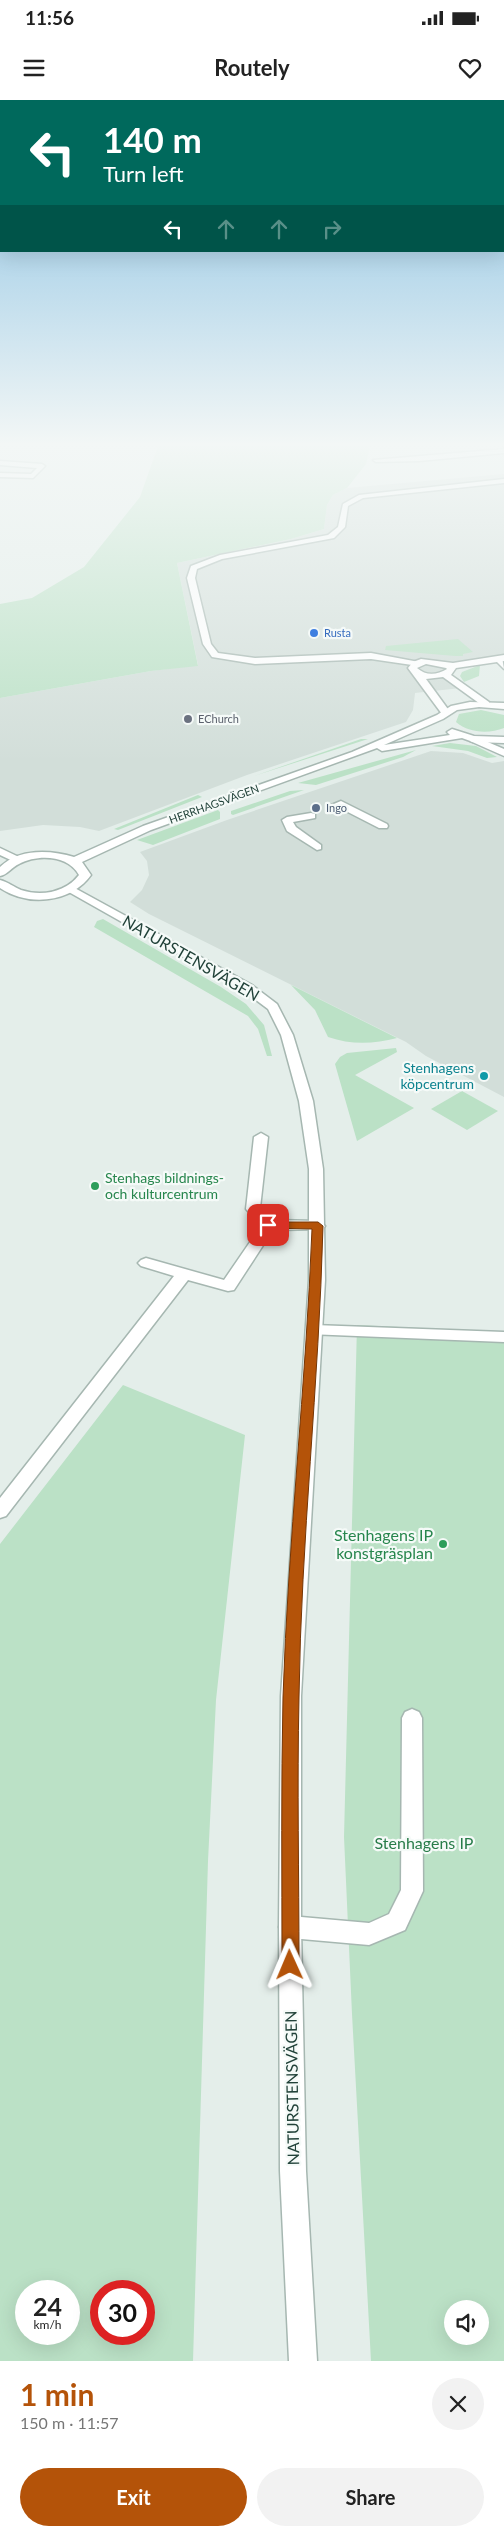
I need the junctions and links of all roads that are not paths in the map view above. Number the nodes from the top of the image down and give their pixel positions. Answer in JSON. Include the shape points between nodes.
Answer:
{"nodes":[{"id":1,"x":256,"y":552,"type":"edge"},
{"id":2,"x":502,"y":661,"type":"edge"},
{"id":3,"x":417,"y":669,"type":"junction"},
{"id":4,"x":448,"y":671,"type":"junction"},
{"id":5,"x":486,"y":704,"type":"junction"},
{"id":6,"x":504,"y":706,"type":"edge"},
{"id":7,"x":443,"y":714,"type":"junction"},
{"id":8,"x":460,"y":736,"type":"junction"},
{"id":9,"x":473,"y":739,"type":"junction"},
{"id":10,"x":504,"y":740,"type":"edge"},
{"id":11,"x":504,"y":753,"type":"edge"},
{"id":12,"x":355,"y":754,"type":"junction"},
{"id":13,"x":323,"y":801,"type":"dead end"},
{"id":14,"x":298,"y":811,"type":"dead end"},
{"id":15,"x":310,"y":816,"type":"dead end"},
{"id":16,"x":287,"y":820,"type":"junction"},
{"id":17,"x":383,"y":826,"type":"dead end"},
{"id":18,"x":317,"y":847,"type":"dead end"},
{"id":19,"x":0,"y":851,"type":"edge"},
{"id":20,"x":17,"y":860,"type":"junction"},
{"id":21,"x":75,"y":861,"type":"junction"},
{"id":22,"x":0,"y":872,"type":"edge"},
{"id":23,"x":2,"y":888,"type":"edge"},
{"id":24,"x":71,"y":889,"type":"junction"},
{"id":25,"x":261,"y":1137,"type":"dead end"},
{"id":26,"x":268,"y":1225,"type":"junction"},
{"id":27,"x":318,"y":1226,"type":"junction"},
{"id":28,"x":146,"y":1263,"type":"dead end"},
{"id":29,"x":184,"y":1274,"type":"junction"},
{"id":30,"x":314,"y":1330,"type":"junction"},
{"id":31,"x":504,"y":1337,"type":"edge"},
{"id":32,"x":0,"y":1511,"type":"edge"},
{"id":33,"x":412,"y":1718,"type":"dead end"},
{"id":34,"x":290,"y":1927,"type":"junction"},
{"id":35,"x":303,"y":2361,"type":"edge"}],
"edges":[{"from":1,"to":3,"type":"street","via":[[220,558],[194,568],[191,578],[207,644],[215,654],[255,661],[371,656]]},
{"from":2,"to":4,"type":"street"},
{"from":3,"to":4,"type":"street","via":[[430,676]]},
{"from":3,"to":4,"type":"street","via":[[434,662]]},
{"from":3,"to":7,"type":"street"},
{"from":4,"to":5,"type":"street"},
{"from":5,"to":6,"type":"street","name":"HERRHAGSVÄGEN"},
{"from":5,"to":7,"type":"street","name":"HERRHAGSVÄGEN","via":[[465,705]]},
{"from":7,"to":8,"type":"street","via":[[440,723]]},
{"from":7,"to":12,"type":"street","name":"HERRHAGSVÄGEN"},
{"from":8,"to":9,"type":"street"},
{"from":8,"to":12,"type":"street","name":"HERRHAGSVÄGEN","via":[[414,741]]},
{"from":9,"to":10,"type":"street"},
{"from":9,"to":11,"type":"street"},
{"from":12,"to":21,"type":"street","name":"HERRHAGSVÄGEN","via":[[147,828]]},
{"from":13,"to":17,"type":"street","via":[[334,798],[337,805]]},
{"from":14,"to":16,"type":"street"},
{"from":15,"to":16,"type":"street"},
{"from":16,"to":18,"type":"street","via":[[291,829]]},
{"from":19,"to":20,"type":"street"},
{"from":20,"to":21,"type":"street","via":[[54,855]]},
{"from":20,"to":22,"type":"street"},
{"from":21,"to":24,"type":"street","via":[[83,867],[85,875]]},
{"from":23,"to":24,"type":"street","via":[[37,895]]},
{"from":24,"to":27,"type":"street","name":"NATURSTENSVÄGEN","via":[[240,983],[273,1007],[288,1035],[306,1101],[316,1169]]},
{"from":25,"to":26,"type":"street","via":[[253,1208]]},
{"from":26,"to":27,"type":"street"},
{"from":26,"to":29,"type":"street","via":[[228,1286]]},
{"from":27,"to":30,"type":"street","name":"NATURSTENSVÄGEN"},
{"from":28,"to":29,"type":"street"},
{"from":29,"to":32,"type":"street"},
{"from":30,"to":31,"type":"street"},
{"from":30,"to":34,"type":"street","name":"NATURSTENSVÄGEN","via":[[291,1696]]},
{"from":33,"to":34,"type":"street","via":[[412,1891],[396,1922],[368,1934]]},
{"from":34,"to":35,"type":"street","name":"NATURSTENSVÄGEN","via":[[293,2171]]}]}
